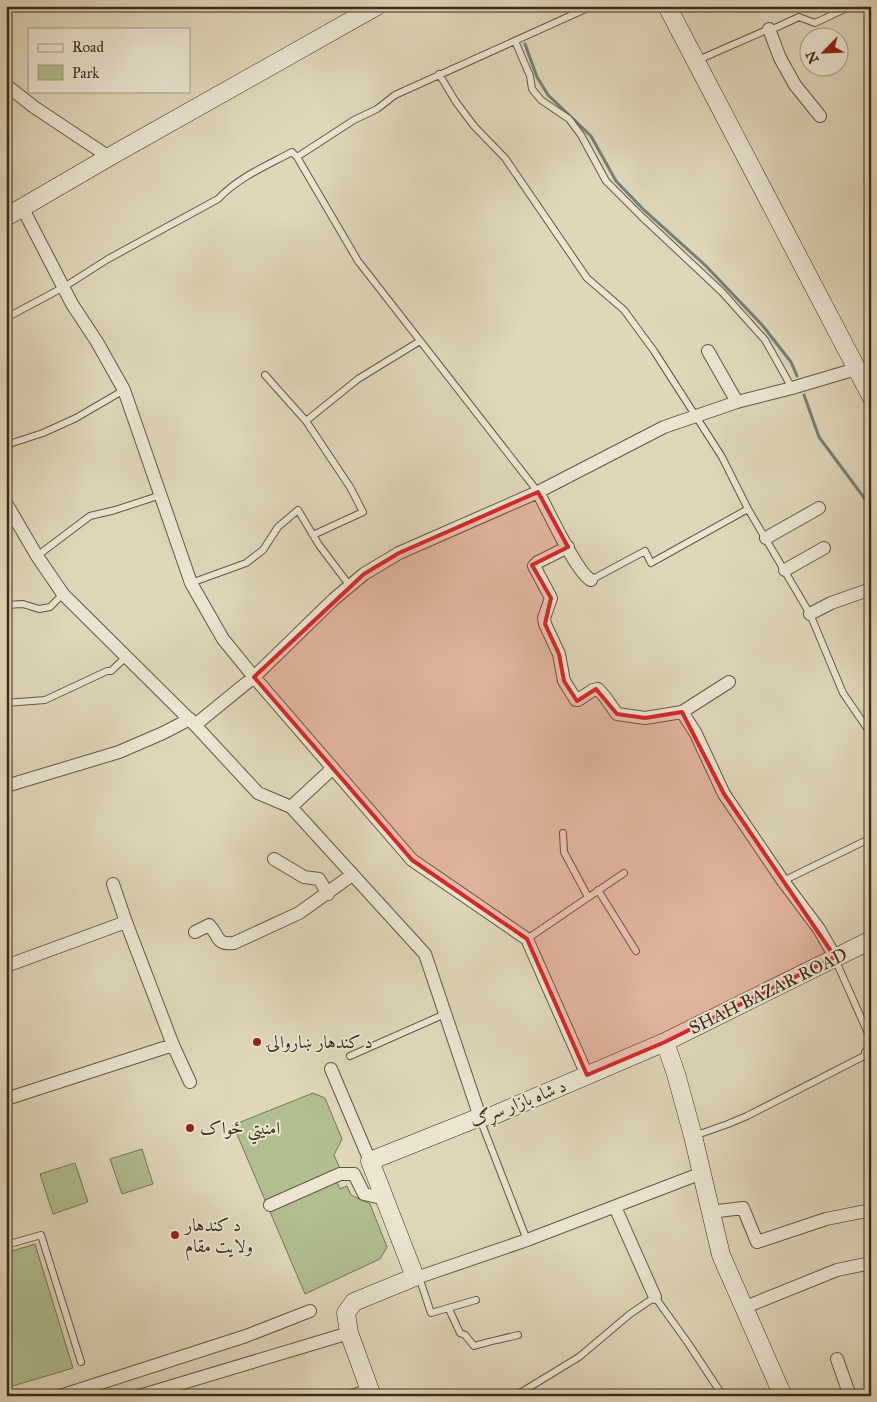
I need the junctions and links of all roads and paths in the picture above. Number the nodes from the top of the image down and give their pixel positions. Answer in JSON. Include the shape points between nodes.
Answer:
{"nodes":[{"id":1,"x":377,"y":6,"type":"edge"},
{"id":2,"x":592,"y":6,"type":"edge"},
{"id":3,"x":667,"y":6,"type":"edge"},
{"id":4,"x":851,"y":6,"type":"edge"},
{"id":5,"x":769,"y":29,"type":"junction"},
{"id":6,"x":515,"y":41,"type":"junction"},
{"id":7,"x":696,"y":61,"type":"junction"},
{"id":8,"x":439,"y":74,"type":"junction"},
{"id":9,"x":6,"y":85,"type":"edge"},
{"id":10,"x":820,"y":116,"type":"dead end"},
{"id":11,"x":108,"y":157,"type":"junction"},
{"id":12,"x":297,"y":157,"type":"junction"},
{"id":13,"x":22,"y":208,"type":"junction"},
{"id":14,"x":6,"y":217,"type":"edge"},
{"id":15,"x":64,"y":286,"type":"junction"},
{"id":16,"x":6,"y":318,"type":"edge"},
{"id":17,"x":420,"y":341,"type":"junction"},
{"id":18,"x":708,"y":351,"type":"dead end"},
{"id":19,"x":265,"y":375,"type":"dead end"},
{"id":20,"x":865,"y":382,"type":"edge"},
{"id":21,"x":792,"y":388,"type":"junction"},
{"id":22,"x":124,"y":390,"type":"junction"},
{"id":23,"x":737,"y":402,"type":"junction"},
{"id":24,"x":696,"y":416,"type":"junction"},
{"id":25,"x":306,"y":422,"type":"junction"},
{"id":26,"x":6,"y":445,"type":"edge"},
{"id":27,"x":538,"y":492,"type":"junction"},
{"id":28,"x":161,"y":495,"type":"junction"},
{"id":29,"x":6,"y":503,"type":"edge"},
{"id":30,"x":819,"y":508,"type":"dead end"},
{"id":31,"x":748,"y":509,"type":"junction"},
{"id":32,"x":313,"y":535,"type":"junction"},
{"id":33,"x":766,"y":538,"type":"junction"},
{"id":34,"x":568,"y":547,"type":"junction"},
{"id":35,"x":824,"y":548,"type":"dead end"},
{"id":36,"x":37,"y":556,"type":"junction"},
{"id":37,"x":785,"y":570,"type":"junction"},
{"id":38,"x":591,"y":580,"type":"joint"},
{"id":39,"x":191,"y":583,"type":"junction"},
{"id":40,"x":350,"y":586,"type":"junction"},
{"id":41,"x":871,"y":589,"type":"edge"},
{"id":42,"x":63,"y":594,"type":"junction"},
{"id":43,"x":6,"y":605,"type":"edge"},
{"id":44,"x":810,"y":614,"type":"junction"},
{"id":45,"x":127,"y":656,"type":"junction"},
{"id":46,"x":254,"y":677,"type":"junction"},
{"id":47,"x":729,"y":682,"type":"dead end"},
{"id":48,"x":6,"y":703,"type":"edge"},
{"id":49,"x":682,"y":712,"type":"junction"},
{"id":50,"x":192,"y":722,"type":"junction"},
{"id":51,"x":871,"y":734,"type":"edge"},
{"id":52,"x":333,"y":768,"type":"junction"},
{"id":53,"x":6,"y":786,"type":"edge"},
{"id":54,"x":291,"y":807,"type":"junction"},
{"id":55,"x":562,"y":833,"type":"dead end"},
{"id":56,"x":871,"y":838,"type":"edge"},
{"id":57,"x":274,"y":859,"type":"dead end"},
{"id":58,"x":624,"y":873,"type":"dead end"},
{"id":59,"x":352,"y":875,"type":"junction"},
{"id":60,"x":783,"y":881,"type":"junction"},
{"id":61,"x":113,"y":884,"type":"dead end"},
{"id":62,"x":598,"y":890,"type":"junction"},
{"id":63,"x":328,"y":894,"type":"junction"},
{"id":64,"x":588,"y":897,"type":"junction"},
{"id":65,"x":126,"y":922,"type":"junction"},
{"id":66,"x":195,"y":932,"type":"dead end"},
{"id":67,"x":527,"y":939,"type":"junction"},
{"id":68,"x":871,"y":940,"type":"edge"},
{"id":69,"x":636,"y":950,"type":"dead end"},
{"id":70,"x":834,"y":957,"type":"junction"},
{"id":71,"x":6,"y":966,"type":"edge"},
{"id":72,"x":445,"y":1014,"type":"junction"},
{"id":73,"x":871,"y":1040,"type":"edge"},
{"id":74,"x":664,"y":1042,"type":"junction"},
{"id":75,"x":173,"y":1045,"type":"junction"},
{"id":76,"x":870,"y":1055,"type":"edge"},
{"id":77,"x":350,"y":1056,"type":"dead end"},
{"id":78,"x":331,"y":1069,"type":"dead end"},
{"id":79,"x":588,"y":1074,"type":"junction"},
{"id":80,"x":190,"y":1082,"type":"dead end"},
{"id":81,"x":6,"y":1099,"type":"edge"},
{"id":82,"x":480,"y":1117,"type":"junction"},
{"id":83,"x":692,"y":1136,"type":"junction"},
{"id":84,"x":370,"y":1161,"type":"junction"},
{"id":85,"x":702,"y":1174,"type":"junction"},
{"id":86,"x":381,"y":1198,"type":"dead end"},
{"id":87,"x":270,"y":1205,"type":"dead end"},
{"id":88,"x":615,"y":1206,"type":"junction"},
{"id":89,"x":871,"y":1210,"type":"edge"},
{"id":90,"x":710,"y":1212,"type":"junction"},
{"id":91,"x":527,"y":1240,"type":"junction"},
{"id":92,"x":6,"y":1245,"type":"edge"},
{"id":93,"x":871,"y":1263,"type":"edge"},
{"id":94,"x":417,"y":1277,"type":"junction"},
{"id":95,"x":655,"y":1297,"type":"junction"},
{"id":96,"x":476,"y":1300,"type":"dead end"},
{"id":97,"x":743,"y":1308,"type":"junction"},
{"id":98,"x":449,"y":1309,"type":"junction"},
{"id":99,"x":310,"y":1312,"type":"dead end"},
{"id":100,"x":349,"y":1333,"type":"junction"},
{"id":101,"x":518,"y":1336,"type":"dead end"},
{"id":102,"x":837,"y":1359,"type":"dead end"},
{"id":103,"x":81,"y":1362,"type":"dead end"},
{"id":104,"x":370,"y":1391,"type":"edge"},
{"id":105,"x":60,"y":1396,"type":"edge"},
{"id":106,"x":138,"y":1396,"type":"edge"},
{"id":107,"x":345,"y":1396,"type":"edge"},
{"id":108,"x":515,"y":1396,"type":"edge"},
{"id":109,"x":723,"y":1396,"type":"edge"},
{"id":110,"x":782,"y":1396,"type":"edge"},
{"id":111,"x":850,"y":1396,"type":"edge"}],
"edges":[{"from":1,"to":11,"type":"main road"},
{"from":2,"to":6,"type":"lane"},
{"from":3,"to":7,"type":"main road"},
{"from":4,"to":5,"type":"lane","via":[[816,23],[799,17]]},
{"from":5,"to":7,"type":"lane"},
{"from":5,"to":10,"type":"street","via":[[795,85]]},
{"from":6,"to":8,"type":"lane"},
{"from":6,"to":21,"type":"lane","via":[[530,76],[532,90],[569,119],[606,181],[722,292],[765,340]]},
{"from":7,"to":20,"type":"main road"},
{"from":8,"to":12,"type":"lane","via":[[395,95]]},
{"from":8,"to":24,"type":"lane","via":[[474,126],[505,158],[587,278],[624,310]]},
{"from":9,"to":11,"type":"street"},
{"from":11,"to":13,"type":"main road"},
{"from":12,"to":15,"type":"lane","via":[[292,152],[245,177],[218,199]]},
{"from":12,"to":17,"type":"lane","via":[[358,261]]},
{"from":13,"to":14,"type":"main road"},
{"from":13,"to":15,"type":"street"},
{"from":15,"to":16,"type":"lane"},
{"from":15,"to":22,"type":"street"},
{"from":17,"to":25,"type":"lane","via":[[358,379]]},
{"from":17,"to":27,"type":"lane"},
{"from":18,"to":23,"type":"street"},
{"from":19,"to":25,"type":"lane"},
{"from":20,"to":21,"type":"street"},
{"from":21,"to":23,"type":"street"},
{"from":22,"to":26,"type":"lane","via":[[76,418]]},
{"from":22,"to":28,"type":"street"},
{"from":23,"to":24,"type":"street"},
{"from":24,"to":27,"type":"street","via":[[664,427]]},
{"from":24,"to":31,"type":"lane","via":[[722,457]]},
{"from":25,"to":32,"type":"lane","via":[[363,512]]},
{"from":27,"to":34,"type":"street"},
{"from":27,"to":40,"type":"street","via":[[399,553]]},
{"from":28,"to":36,"type":"lane","via":[[90,516]]},
{"from":28,"to":39,"type":"street"},
{"from":29,"to":36,"type":"street"},
{"from":30,"to":33,"type":"street"},
{"from":31,"to":33,"type":"lane"},
{"from":31,"to":38,"type":"lane","via":[[651,563],[644,551]]},
{"from":32,"to":39,"type":"lane","via":[[298,510],[246,563]]},
{"from":32,"to":40,"type":"lane"},
{"from":33,"to":37,"type":"lane"},
{"from":34,"to":38,"type":"street"},
{"from":34,"to":49,"type":"street","via":[[534,566],[551,598],[545,624],[559,654],[564,681],[576,700],[598,689],[617,714],[645,718]]},
{"from":35,"to":37,"type":"street"},
{"from":36,"to":42,"type":"street"},
{"from":37,"to":44,"type":"lane"},
{"from":39,"to":46,"type":"street","via":[[223,639]]},
{"from":40,"to":46,"type":"street"},
{"from":41,"to":44,"type":"street"},
{"from":42,"to":43,"type":"lane","via":[[50,607],[40,609],[23,604]]},
{"from":42,"to":45,"type":"street"},
{"from":44,"to":51,"type":"lane","via":[[842,693]]},
{"from":45,"to":48,"type":"lane","via":[[111,671],[45,700]]},
{"from":45,"to":50,"type":"street"},
{"from":46,"to":50,"type":"street"},
{"from":46,"to":52,"type":"street"},
{"from":47,"to":49,"type":"street"},
{"from":49,"to":60,"type":"street","via":[[724,794]]},
{"from":50,"to":53,"type":"street","via":[[119,752]]},
{"from":50,"to":54,"type":"street","via":[[258,793]]},
{"from":52,"to":54,"type":"street"},
{"from":52,"to":67,"type":"street","via":[[412,860]]},
{"from":54,"to":59,"type":"street"},
{"from":55,"to":64,"type":"lane","via":[[564,852]]},
{"from":56,"to":60,"type":"lane"},
{"from":57,"to":63,"type":"street","via":[[304,878],[319,879]]},
{"from":58,"to":62,"type":"lane"},
{"from":59,"to":63,"type":"street"},
{"from":59,"to":72,"type":"street","via":[[425,954]]},
{"from":60,"to":70,"type":"street","via":[[819,929]]},
{"from":61,"to":65,"type":"street"},
{"from":62,"to":64,"type":"lane"},
{"from":62,"to":69,"type":"lane"},
{"from":63,"to":66,"type":"street","via":[[299,913],[234,943],[225,944],[218,940],[209,925]]},
{"from":64,"to":67,"type":"lane"},
{"from":65,"to":71,"type":"street"},
{"from":65,"to":75,"type":"street"},
{"from":67,"to":79,"type":"street"},
{"from":68,"to":70,"type":"main road","name":"SHAH BAZAR ROAD"},
{"from":70,"to":73,"type":"lane"},
{"from":70,"to":74,"type":"main road","name":"SHAH BAZAR ROAD"},
{"from":72,"to":77,"type":"lane"},
{"from":72,"to":82,"type":"street"},
{"from":74,"to":79,"type":"main road","name":"د شاه بازار سړګ"},
{"from":74,"to":83,"type":"main road"},
{"from":75,"to":80,"type":"street"},
{"from":75,"to":81,"type":"street"},
{"from":76,"to":83,"type":"lane","via":[[747,1116]]},
{"from":78,"to":84,"type":"street"},
{"from":79,"to":82,"type":"main road","name":"د شاه بازار سړګ","via":[[492,1116]]},
{"from":82,"to":84,"type":"main road","name":"د شاه بازار سړګ"},
{"from":82,"to":91,"type":"lane"},
{"from":83,"to":85,"type":"main road"},
{"from":84,"to":94,"type":"main road"},
{"from":85,"to":88,"type":"street"},
{"from":85,"to":90,"type":"main road"},
{"from":86,"to":87,"type":"street","via":[[364,1194],[354,1174],[340,1174]]},
{"from":88,"to":91,"type":"street"},
{"from":88,"to":95,"type":"street"},
{"from":89,"to":90,"type":"street","via":[[826,1219],[760,1242],[755,1240],[743,1208]]},
{"from":90,"to":97,"type":"main road","via":[[721,1256]]},
{"from":91,"to":94,"type":"street"},
{"from":92,"to":103,"type":"lane","via":[[42,1234]]},
{"from":93,"to":97,"type":"street","via":[[837,1270]]},
{"from":94,"to":98,"type":"lane","via":[[430,1312]]},
{"from":94,"to":100,"type":"main road","via":[[354,1302],[346,1313]]},
{"from":95,"to":108,"type":"lane","via":[[579,1357]]},
{"from":95,"to":109,"type":"lane"},
{"from":96,"to":98,"type":"lane"},
{"from":97,"to":110,"type":"main road"},
{"from":98,"to":101,"type":"lane","via":[[460,1333],[474,1346]]},
{"from":99,"to":105,"type":"street"},
{"from":100,"to":104,"type":"main road"},
{"from":100,"to":106,"type":"street"},
{"from":102,"to":111,"type":"street"},
{"from":104,"to":107,"type":"lane"}]}
